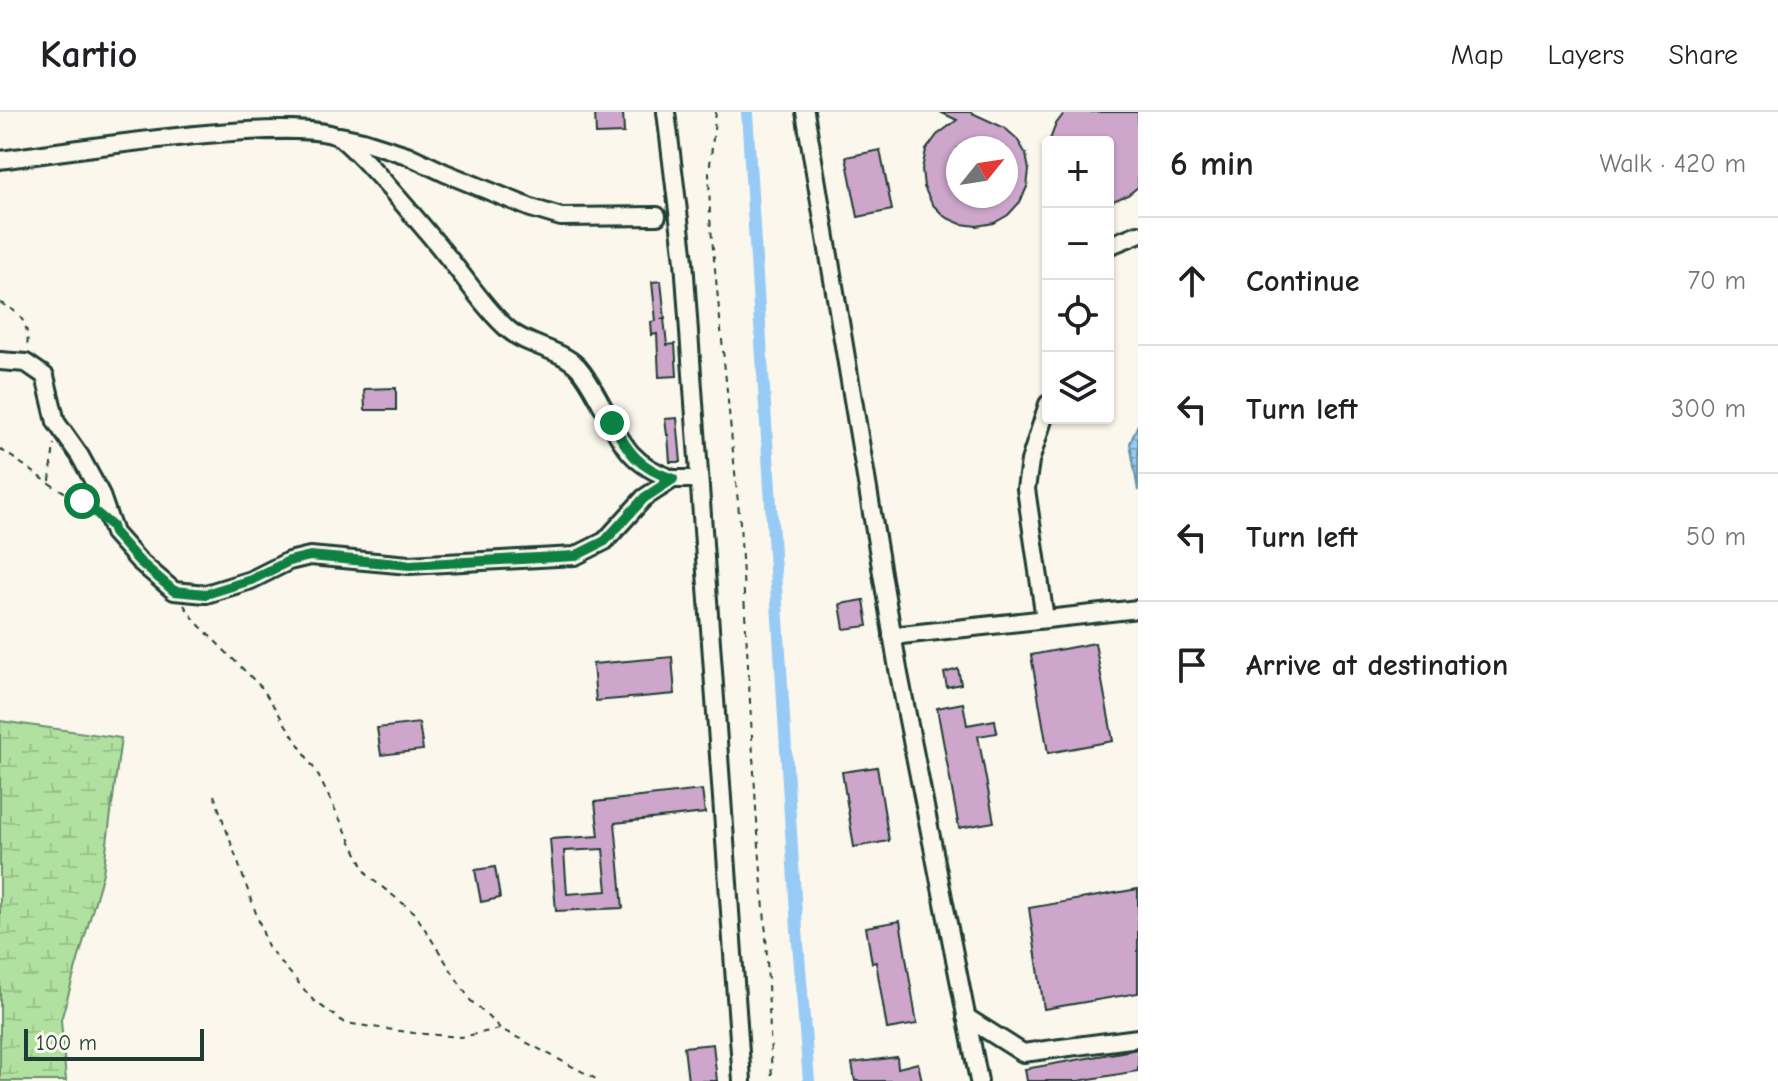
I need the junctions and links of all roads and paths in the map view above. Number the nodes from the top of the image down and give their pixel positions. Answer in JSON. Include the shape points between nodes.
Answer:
{"nodes":[{"id":1,"x":666,"y":112,"type":"edge"},
{"id":2,"x":716,"y":112,"type":"edge"},
{"id":3,"x":805,"y":112,"type":"edge"},
{"id":4,"x":338,"y":135,"type":"junction"},
{"id":5,"x":0,"y":160,"type":"edge"},
{"id":6,"x":657,"y":216,"type":"dead end"},
{"id":7,"x":1138,"y":234,"type":"edge"},
{"id":8,"x":1114,"y":244,"type":"edge"},
{"id":9,"x":0,"y":303,"type":"edge"},
{"id":10,"x":0,"y":361,"type":"edge"},
{"id":11,"x":26,"y":363,"type":"junction"},
{"id":12,"x":56,"y":422,"type":"junction"},
{"id":13,"x":1042,"y":423,"type":"edge"},
{"id":14,"x":0,"y":449,"type":"edge"},
{"id":15,"x":673,"y":479,"type":"junction"},
{"id":16,"x":699,"y":479,"type":"junction"},
{"id":17,"x":50,"y":483,"type":"junction"},
{"id":18,"x":92,"y":510,"type":"dead end"},
{"id":19,"x":174,"y":591,"type":"junction"},
{"id":20,"x":1138,"y":609,"type":"edge"},
{"id":21,"x":1045,"y":619,"type":"junction"},
{"id":22,"x":892,"y":636,"type":"junction"},
{"id":23,"x":214,"y":795,"type":"dead end"},
{"id":24,"x":966,"y":1017,"type":"junction"},
{"id":25,"x":501,"y":1029,"type":"junction"},
{"id":26,"x":1138,"y":1038,"type":"edge"},
{"id":27,"x":600,"y":1081,"type":"edge"},
{"id":28,"x":742,"y":1081,"type":"edge"},
{"id":29,"x":772,"y":1081,"type":"edge"},
{"id":30,"x":979,"y":1081,"type":"edge"}],
"edges":[{"from":1,"to":16,"type":"street","via":[[684,261]]},
{"from":2,"to":29,"type":"path","via":[[710,218],[740,523]]},
{"from":3,"to":22,"type":"street"},
{"from":4,"to":5,"type":"street","via":[[246,129]]},
{"from":4,"to":6,"type":"street","via":[[407,155],[561,217]]},
{"from":4,"to":15,"type":"street","via":[[421,223],[510,331],[577,367],[626,449],[639,463]]},
{"from":7,"to":8,"type":"street"},
{"from":9,"to":11,"type":"path","via":[[19,315],[29,335]]},
{"from":10,"to":11,"type":"street"},
{"from":11,"to":12,"type":"street","via":[[45,376]]},
{"from":12,"to":17,"type":"path"},
{"from":12,"to":19,"type":"street","via":[[100,493],[114,533]]},
{"from":13,"to":21,"type":"street","via":[[1026,489]]},
{"from":14,"to":17,"type":"path"},
{"from":15,"to":16,"type":"street"},
{"from":15,"to":19,"type":"street","via":[[644,498],[605,541],[575,556],[409,565],[310,556],[206,594]]},
{"from":16,"to":28,"type":"street"},
{"from":17,"to":18,"type":"path"},
{"from":19,"to":25,"type":"path","via":[[197,623],[262,688],[317,773],[368,876],[414,912],[470,1000]]},
{"from":20,"to":21,"type":"street"},
{"from":21,"to":22,"type":"street"},
{"from":22,"to":24,"type":"street"},
{"from":23,"to":25,"type":"path","via":[[268,947],[313,1000],[345,1023],[461,1037]]},
{"from":24,"to":26,"type":"street","via":[[1023,1053]]},
{"from":24,"to":30,"type":"street"},
{"from":25,"to":27,"type":"path"}]}
